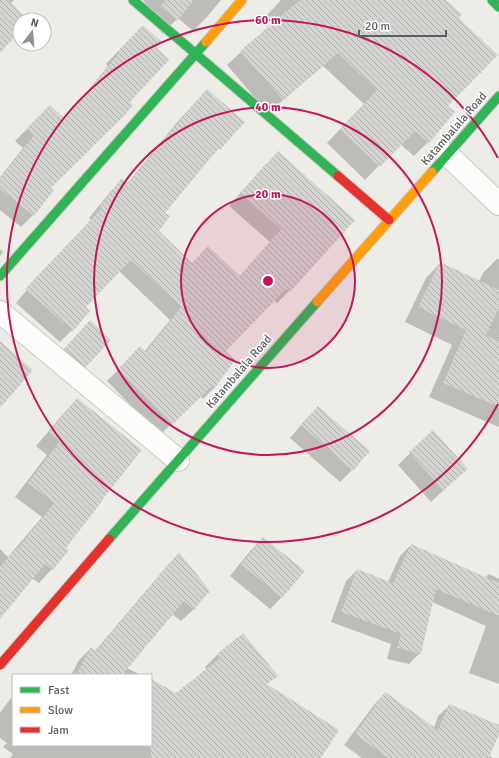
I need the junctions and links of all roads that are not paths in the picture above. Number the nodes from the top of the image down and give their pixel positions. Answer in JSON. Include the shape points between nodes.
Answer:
{"nodes":[{"id":1,"x":133,"y":0,"type":"edge"},
{"id":2,"x":242,"y":0,"type":"edge"},
{"id":3,"x":492,"y":0,"type":"edge"},
{"id":4,"x":499,"y":7,"type":"edge"},
{"id":5,"x":196,"y":53,"type":"junction"},
{"id":6,"x":499,"y":96,"type":"edge"},
{"id":7,"x":448,"y":154,"type":"junction"},
{"id":8,"x":499,"y":204,"type":"edge"},
{"id":9,"x":389,"y":220,"type":"junction"},
{"id":10,"x":0,"y":276,"type":"edge"},
{"id":11,"x":0,"y":312,"type":"edge"},
{"id":12,"x":178,"y":460,"type":"junction"},
{"id":13,"x":0,"y":665,"type":"edge"}],
"edges":[{"from":1,"to":5,"type":"main road"},
{"from":2,"to":5,"type":"main road"},
{"from":3,"to":4,"type":"main road"},
{"from":5,"to":9,"type":"main road"},
{"from":5,"to":10,"type":"main road"},
{"from":6,"to":7,"type":"main road","name":"Katambalala Road"},
{"from":7,"to":8,"type":"street"},
{"from":7,"to":9,"type":"main road","name":"Katambalala Road"},
{"from":9,"to":12,"type":"main road","name":"Katambalala Road"},
{"from":11,"to":12,"type":"street"},
{"from":12,"to":13,"type":"main road","name":"Katambalala Road"}]}
